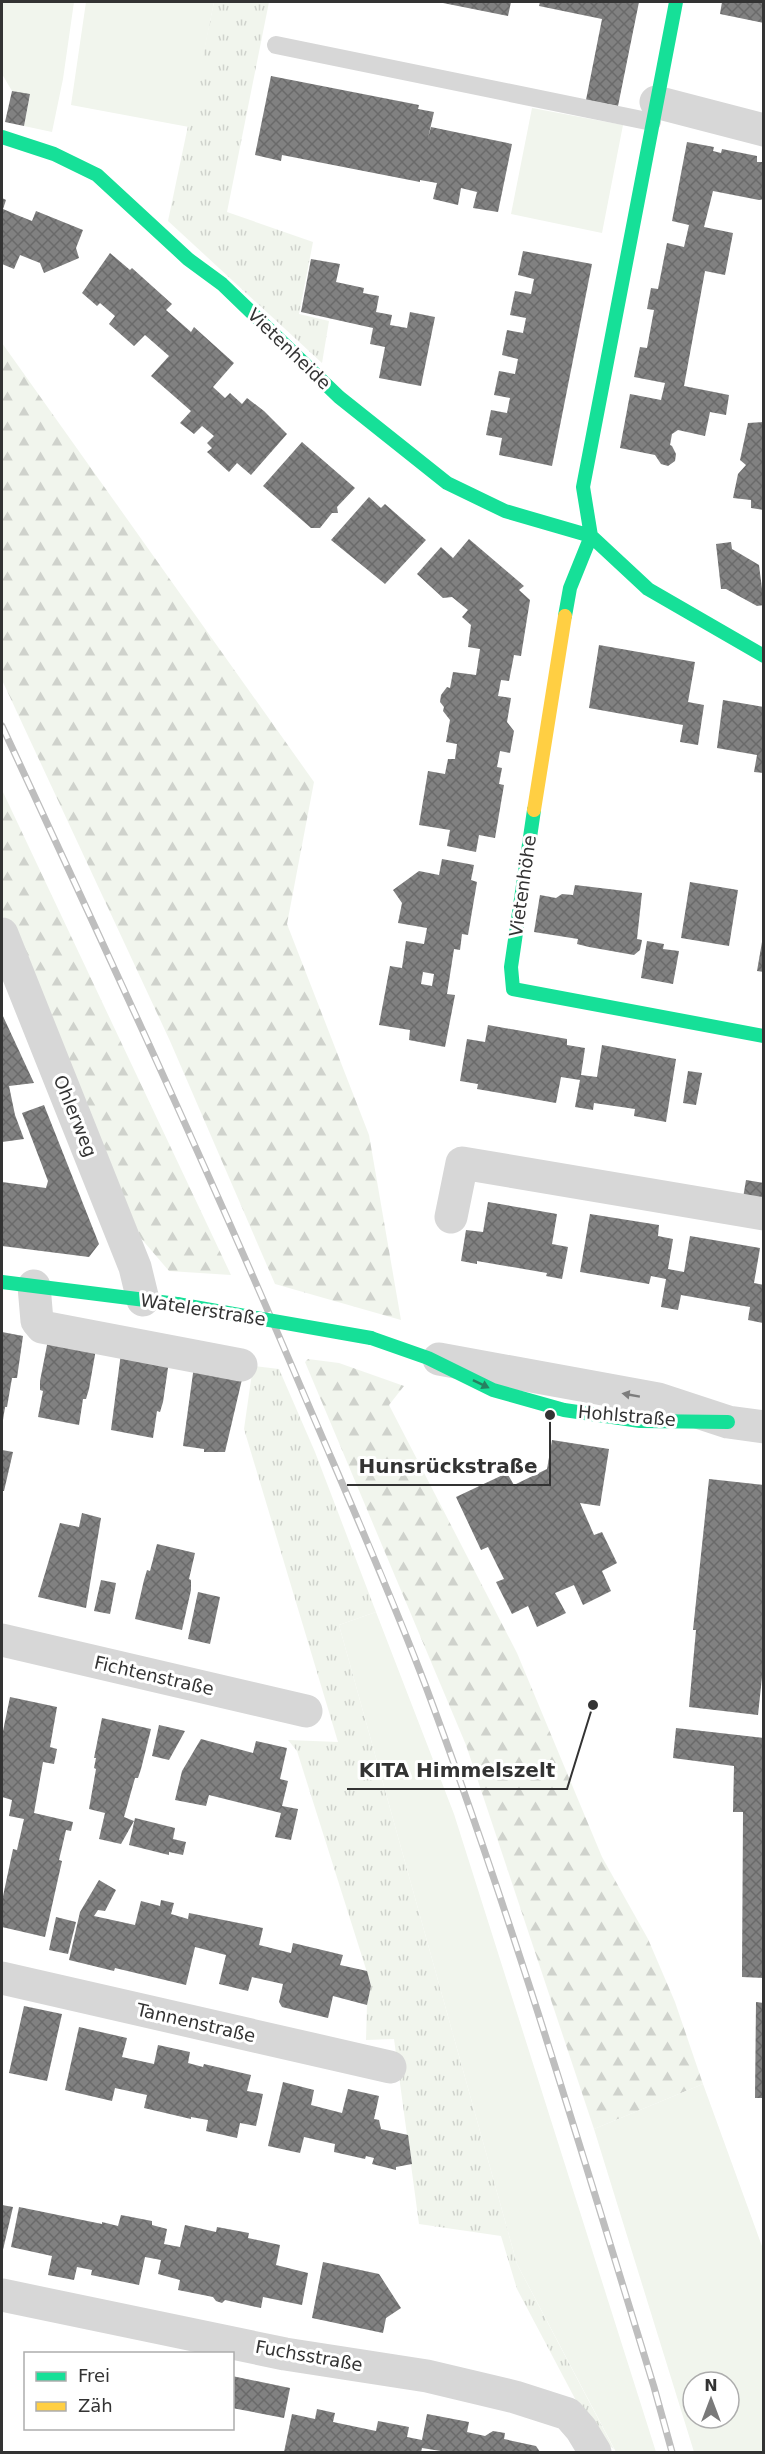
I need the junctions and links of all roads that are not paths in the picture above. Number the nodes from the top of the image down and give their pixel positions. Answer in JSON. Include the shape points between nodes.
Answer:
{"nodes":[{"id":1,"x":676,"y":2,"type":"edge"},
{"id":2,"x":276,"y":45,"type":"dead end"},
{"id":3,"x":654,"y":112,"type":"junction"},
{"id":4,"x":764,"y":130,"type":"edge"},
{"id":5,"x":2,"y":136,"type":"edge"},
{"id":6,"x":591,"y":536,"type":"junction"},
{"id":7,"x":764,"y":656,"type":"edge"},
{"id":8,"x":2,"y":934,"type":"edge"},
{"id":9,"x":764,"y":1036,"type":"edge"},
{"id":10,"x":764,"y":1215,"type":"edge"},
{"id":11,"x":451,"y":1218,"type":"dead end"},
{"id":12,"x":2,"y":1282,"type":"edge"},
{"id":13,"x":34,"y":1286,"type":"junction"},
{"id":14,"x":143,"y":1300,"type":"junction"},
{"id":15,"x":371,"y":1338,"type":"joint"},
{"id":16,"x":428,"y":1358,"type":"joint"},
{"id":17,"x":241,"y":1365,"type":"dead end"},
{"id":18,"x":764,"y":1427,"type":"edge"},
{"id":19,"x":2,"y":1640,"type":"edge"},
{"id":20,"x":306,"y":1711,"type":"dead end"},
{"id":21,"x":2,"y":1978,"type":"edge"},
{"id":22,"x":390,"y":2067,"type":"dead end"},
{"id":23,"x":2,"y":2295,"type":"edge"},
{"id":24,"x":595,"y":2452,"type":"edge"}],
"edges":[{"from":1,"to":3,"type":"street"},
{"from":2,"to":3,"type":"lane"},
{"from":3,"to":4,"type":"street"},
{"from":3,"to":6,"type":"street","via":[[583,487]]},
{"from":5,"to":6,"type":"street","name":"Vietenheide","via":[[54,154],[97,175],[188,259],[222,284],[339,396],[447,483],[505,511]]},
{"from":6,"to":7,"type":"street","name":"Vietenheide","via":[[648,588]]},
{"from":6,"to":9,"type":"street","name":"Vietenhöhe","via":[[570,588],[525,867],[511,966],[513,989]]},
{"from":8,"to":14,"type":"street","name":"Ohlerweg","via":[[135,1268]]},
{"from":10,"to":11,"type":"street","via":[[462,1163]]},
{"from":12,"to":13,"type":"street","name":"Watelerstraße"},
{"from":13,"to":14,"type":"street","name":"Watelerstraße"},
{"from":13,"to":17,"type":"street","via":[[37,1321],[42,1327]]},
{"from":14,"to":15,"type":"street","name":"Watelerstraße","bridge":true},
{"from":15,"to":16,"type":"street","name":"Hohlstraße"},
{"from":16,"to":18,"type":"street","name":"Hohlstraße","via":[[657,1399],[728,1422]]},
{"from":19,"to":20,"type":"street","name":"Fichtenstraße"},
{"from":21,"to":22,"type":"street","name":"Tannenstraße"},
{"from":23,"to":24,"type":"street","name":"Fuchsstraße","via":[[285,2354],[428,2376],[515,2397],[568,2414]]}]}
